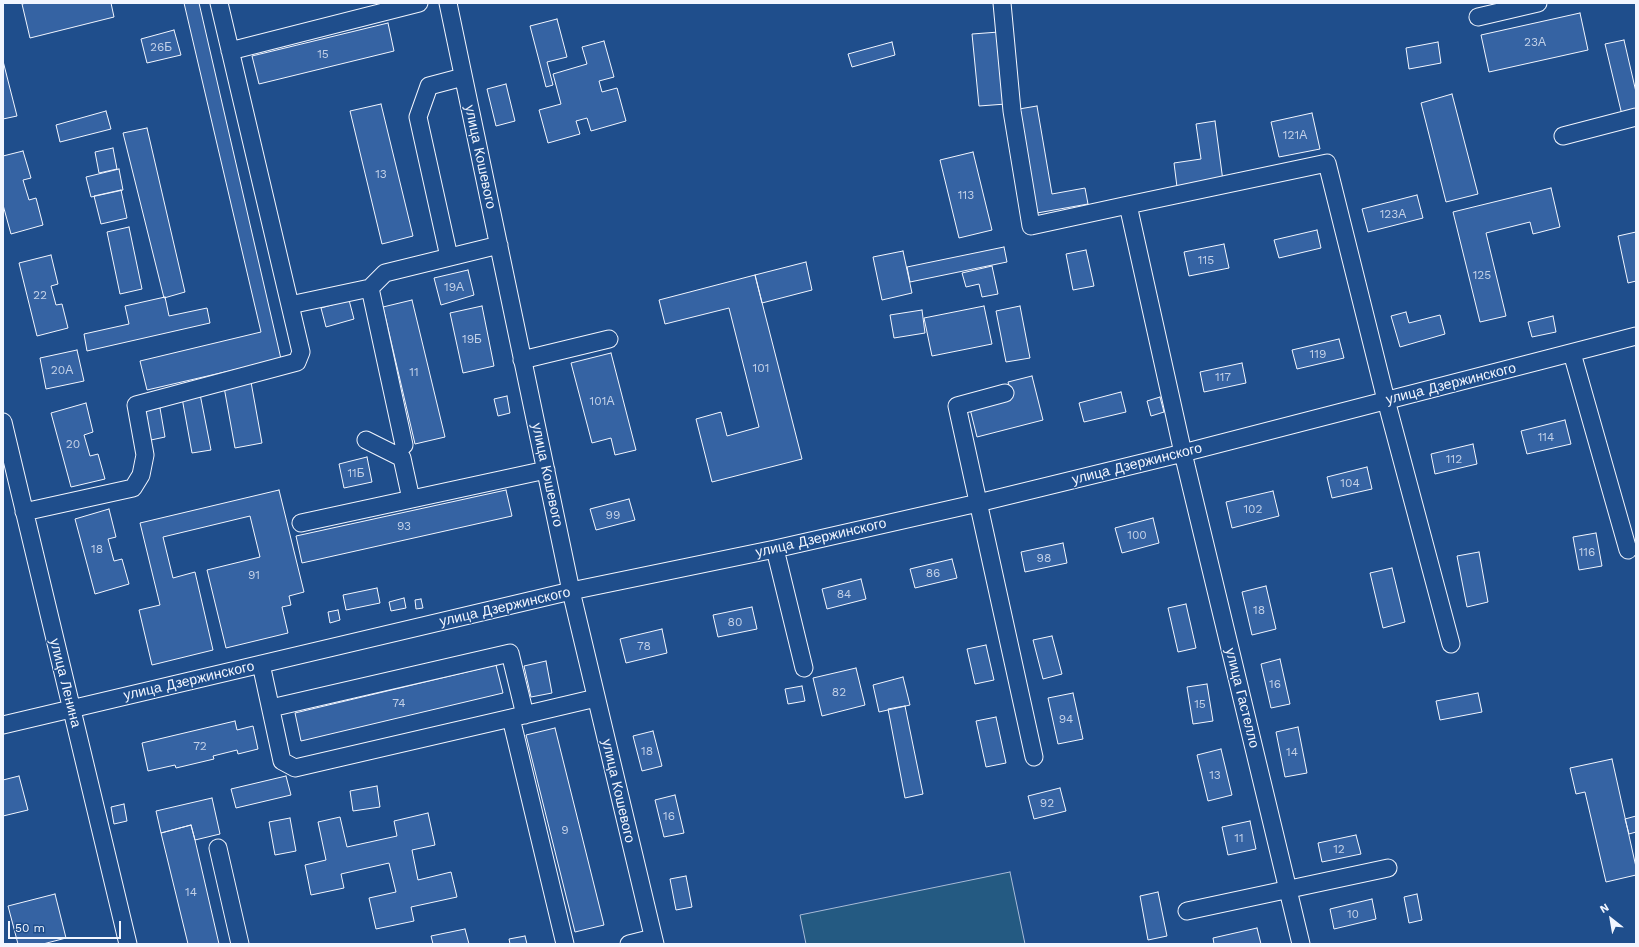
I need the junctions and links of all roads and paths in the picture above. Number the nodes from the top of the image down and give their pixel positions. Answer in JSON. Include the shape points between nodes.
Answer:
{"nodes":[{"id":1,"x":219,"y":3,"type":"edge"},
{"id":2,"x":419,"y":3,"type":"edge"},
{"id":3,"x":448,"y":3,"type":"edge"},
{"id":4,"x":1002,"y":3,"type":"edge"},
{"id":5,"x":1538,"y":3,"type":"edge"},
{"id":6,"x":1478,"y":18,"type":"dead end"},
{"id":7,"x":230,"y":51,"type":"junction"},
{"id":8,"x":463,"y":77,"type":"junction"},
{"id":9,"x":1636,"y":116,"type":"edge"},
{"id":10,"x":1563,"y":136,"type":"dead end"},
{"id":11,"x":1128,"y":205,"type":"junction"},
{"id":12,"x":499,"y":245,"type":"junction"},
{"id":13,"x":450,"y":257,"type":"junction"},
{"id":14,"x":370,"y":288,"type":"junction"},
{"id":15,"x":290,"y":305,"type":"junction"},
{"id":16,"x":1636,"y":336,"type":"edge"},
{"id":17,"x":609,"y":339,"type":"dead end"},
{"id":18,"x":1572,"y":353,"type":"junction"},
{"id":19,"x":522,"y":360,"type":"junction"},
{"id":20,"x":1005,"y":393,"type":"dead end"},
{"id":21,"x":1386,"y":400,"type":"junction"},
{"id":22,"x":3,"y":422,"type":"edge"},
{"id":23,"x":366,"y":440,"type":"dead end"},
{"id":24,"x":404,"y":445,"type":"dead end"},
{"id":25,"x":1183,"y":453,"type":"junction"},
{"id":26,"x":546,"y":470,"type":"junction"},
{"id":27,"x":411,"y":499,"type":"junction"},
{"id":28,"x":978,"y":503,"type":"junction"},
{"id":29,"x":24,"y":512,"type":"junction"},
{"id":30,"x":301,"y":523,"type":"dead end"},
{"id":31,"x":775,"y":549,"type":"junction"},
{"id":32,"x":1628,"y":550,"type":"dead end"},
{"id":33,"x":571,"y":591,"type":"junction"},
{"id":34,"x":1451,"y":644,"type":"dead end"},
{"id":35,"x":261,"y":664,"type":"junction"},
{"id":36,"x":804,"y":668,"type":"dead end"},
{"id":37,"x":596,"y":698,"type":"junction"},
{"id":38,"x":271,"y":708,"type":"junction"},
{"id":39,"x":71,"y":709,"type":"junction"},
{"id":40,"x":518,"y":717,"type":"junction"},
{"id":41,"x":3,"y":725,"type":"edge"},
{"id":42,"x":1034,"y":757,"type":"dead end"},
{"id":43,"x":218,"y":848,"type":"dead end"},
{"id":44,"x":1388,"y":868,"type":"dead end"},
{"id":45,"x":1288,"y":889,"type":"junction"},
{"id":46,"x":1187,"y":911,"type":"dead end"},
{"id":47,"x":654,"y":941,"type":"edge"},
{"id":48,"x":128,"y":944,"type":"edge"},
{"id":49,"x":240,"y":944,"type":"edge"},
{"id":50,"x":565,"y":944,"type":"edge"},
{"id":51,"x":628,"y":944,"type":"edge"},
{"id":52,"x":1301,"y":944,"type":"edge"}],
"edges":[{"from":1,"to":7,"type":"street"},
{"from":2,"to":7,"type":"street"},
{"from":3,"to":8,"type":"street","name":"улица Кошевого"},
{"from":4,"to":11,"type":"street","via":[[1012,111],[1031,226]]},
{"from":5,"to":6,"type":"street"},
{"from":7,"to":15,"type":"street"},
{"from":8,"to":12,"type":"street","name":"улица Кошевого"},
{"from":8,"to":13,"type":"street","via":[[429,86],[418,117]]},
{"from":9,"to":10,"type":"street"},
{"from":11,"to":21,"type":"street","via":[[1327,163]]},
{"from":11,"to":25,"type":"street","name":"улица Гастелло"},
{"from":12,"to":13,"type":"street"},
{"from":12,"to":19,"type":"street","name":"улица Кошевого"},
{"from":13,"to":14,"type":"street","via":[[385,273]]},
{"from":14,"to":15,"type":"street"},
{"from":14,"to":24,"type":"street"},
{"from":15,"to":29,"type":"street","via":[[301,352],[297,362],[136,405],[145,455],[141,475],[133,488]]},
{"from":16,"to":18,"type":"street","name":"улица Дзержинского"},
{"from":17,"to":19,"type":"street"},
{"from":18,"to":21,"type":"street","name":"улица Дзержинского"},
{"from":18,"to":32,"type":"street"},
{"from":19,"to":26,"type":"street","name":"улица Кошевого"},
{"from":20,"to":28,"type":"street","via":[[957,406]]},
{"from":21,"to":25,"type":"street","name":"улица Дзержинского"},
{"from":21,"to":34,"type":"street"},
{"from":22,"to":29,"type":"street","name":"улица Ленина"},
{"from":23,"to":27,"type":"street","via":[[402,458]]},
{"from":25,"to":28,"type":"street","name":"улица Дзержинского"},
{"from":25,"to":45,"type":"street","name":"улица Гастелло"},
{"from":26,"to":27,"type":"street"},
{"from":26,"to":33,"type":"street","name":"улица Кошевого"},
{"from":27,"to":30,"type":"street"},
{"from":28,"to":31,"type":"street","name":"улица Дзержинского"},
{"from":28,"to":42,"type":"street"},
{"from":29,"to":39,"type":"street","name":"улица Ленина"},
{"from":31,"to":33,"type":"street","name":"улица Дзержинского"},
{"from":31,"to":36,"type":"street"},
{"from":33,"to":35,"type":"street","name":"улица Дзержинского"},
{"from":33,"to":37,"type":"street","name":"улица Кошевого"},
{"from":35,"to":38,"type":"street"},
{"from":35,"to":39,"type":"street","name":"улица Дзержинского"},
{"from":37,"to":40,"type":"street"},
{"from":37,"to":47,"type":"street","name":"улица Кошевого"},
{"from":38,"to":40,"type":"street","via":[[282,761],[295,768]]},
{"from":38,"to":40,"type":"street","via":[[510,653]]},
{"from":39,"to":41,"type":"street","name":"улица Дзержинского"},
{"from":39,"to":48,"type":"street","name":"улица Ленина"},
{"from":40,"to":50,"type":"street"},
{"from":43,"to":49,"type":"street"},
{"from":44,"to":45,"type":"street"},
{"from":45,"to":46,"type":"street"},
{"from":45,"to":52,"type":"street","name":"улица Гастелло"},
{"from":47,"to":51,"type":"street"}]}
